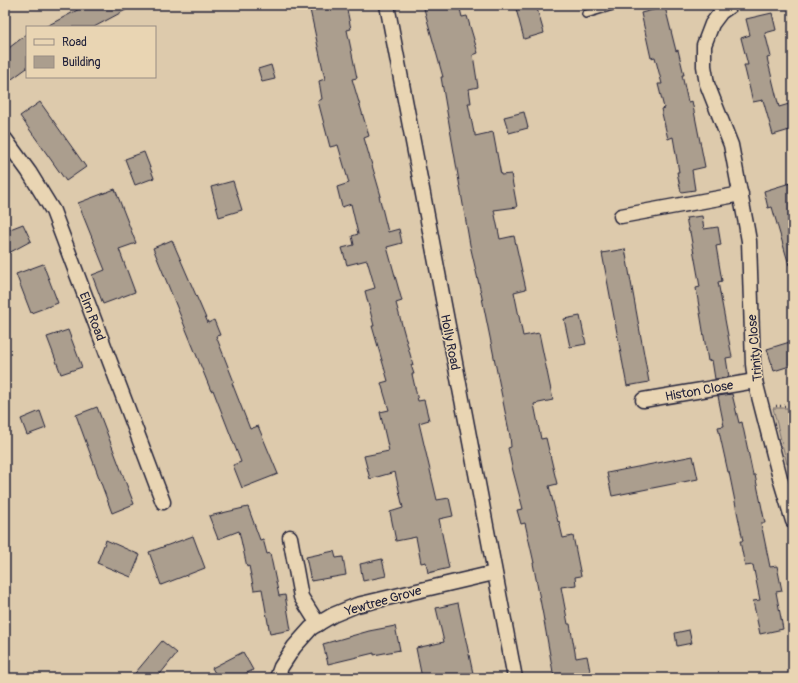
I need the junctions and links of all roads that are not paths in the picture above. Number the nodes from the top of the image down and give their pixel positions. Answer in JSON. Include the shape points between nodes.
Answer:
{"nodes":[{"id":1,"x":387,"y":5,"type":"edge"},
{"id":2,"x":616,"y":5,"type":"edge"},
{"id":3,"x":722,"y":7,"type":"edge"},
{"id":4,"x":586,"y":14,"type":"dead end"},
{"id":5,"x":5,"y":139,"type":"edge"},
{"id":6,"x":741,"y":194,"type":"junction"},
{"id":7,"x":622,"y":216,"type":"dead end"},
{"id":8,"x":755,"y":381,"type":"junction"},
{"id":9,"x":643,"y":400,"type":"dead end"},
{"id":10,"x":163,"y":502,"type":"dead end"},
{"id":11,"x":793,"y":521,"type":"edge"},
{"id":12,"x":290,"y":537,"type":"dead end"},
{"id":13,"x":494,"y":573,"type":"junction"},
{"id":14,"x":318,"y":624,"type":"junction"},
{"id":15,"x":277,"y":678,"type":"edge"},
{"id":16,"x":515,"y":678,"type":"edge"}],
"edges":[{"from":1,"to":13,"type":"street","name":"Holly Road"},
{"from":2,"to":4,"type":"lane"},
{"from":3,"to":6,"type":"street","name":"Trinity Close","via":[[704,45],[704,66],[707,84],[731,145]]},
{"from":5,"to":10,"type":"street","name":"Elm Road","via":[[53,211]]},
{"from":6,"to":7,"type":"street"},
{"from":6,"to":8,"type":"street","name":"Trinity Close","via":[[749,241]]},
{"from":8,"to":9,"type":"street","name":"Histon Close"},
{"from":8,"to":11,"type":"street","name":"Trinity Close"},
{"from":12,"to":14,"type":"street","via":[[300,597]]},
{"from":13,"to":14,"type":"street","name":"Yewtree Grove","via":[[357,605]]},
{"from":13,"to":16,"type":"street","name":"Holly Road"},
{"from":14,"to":15,"type":"street","name":"Yewtree Grove","via":[[294,647],[281,666]]}]}
